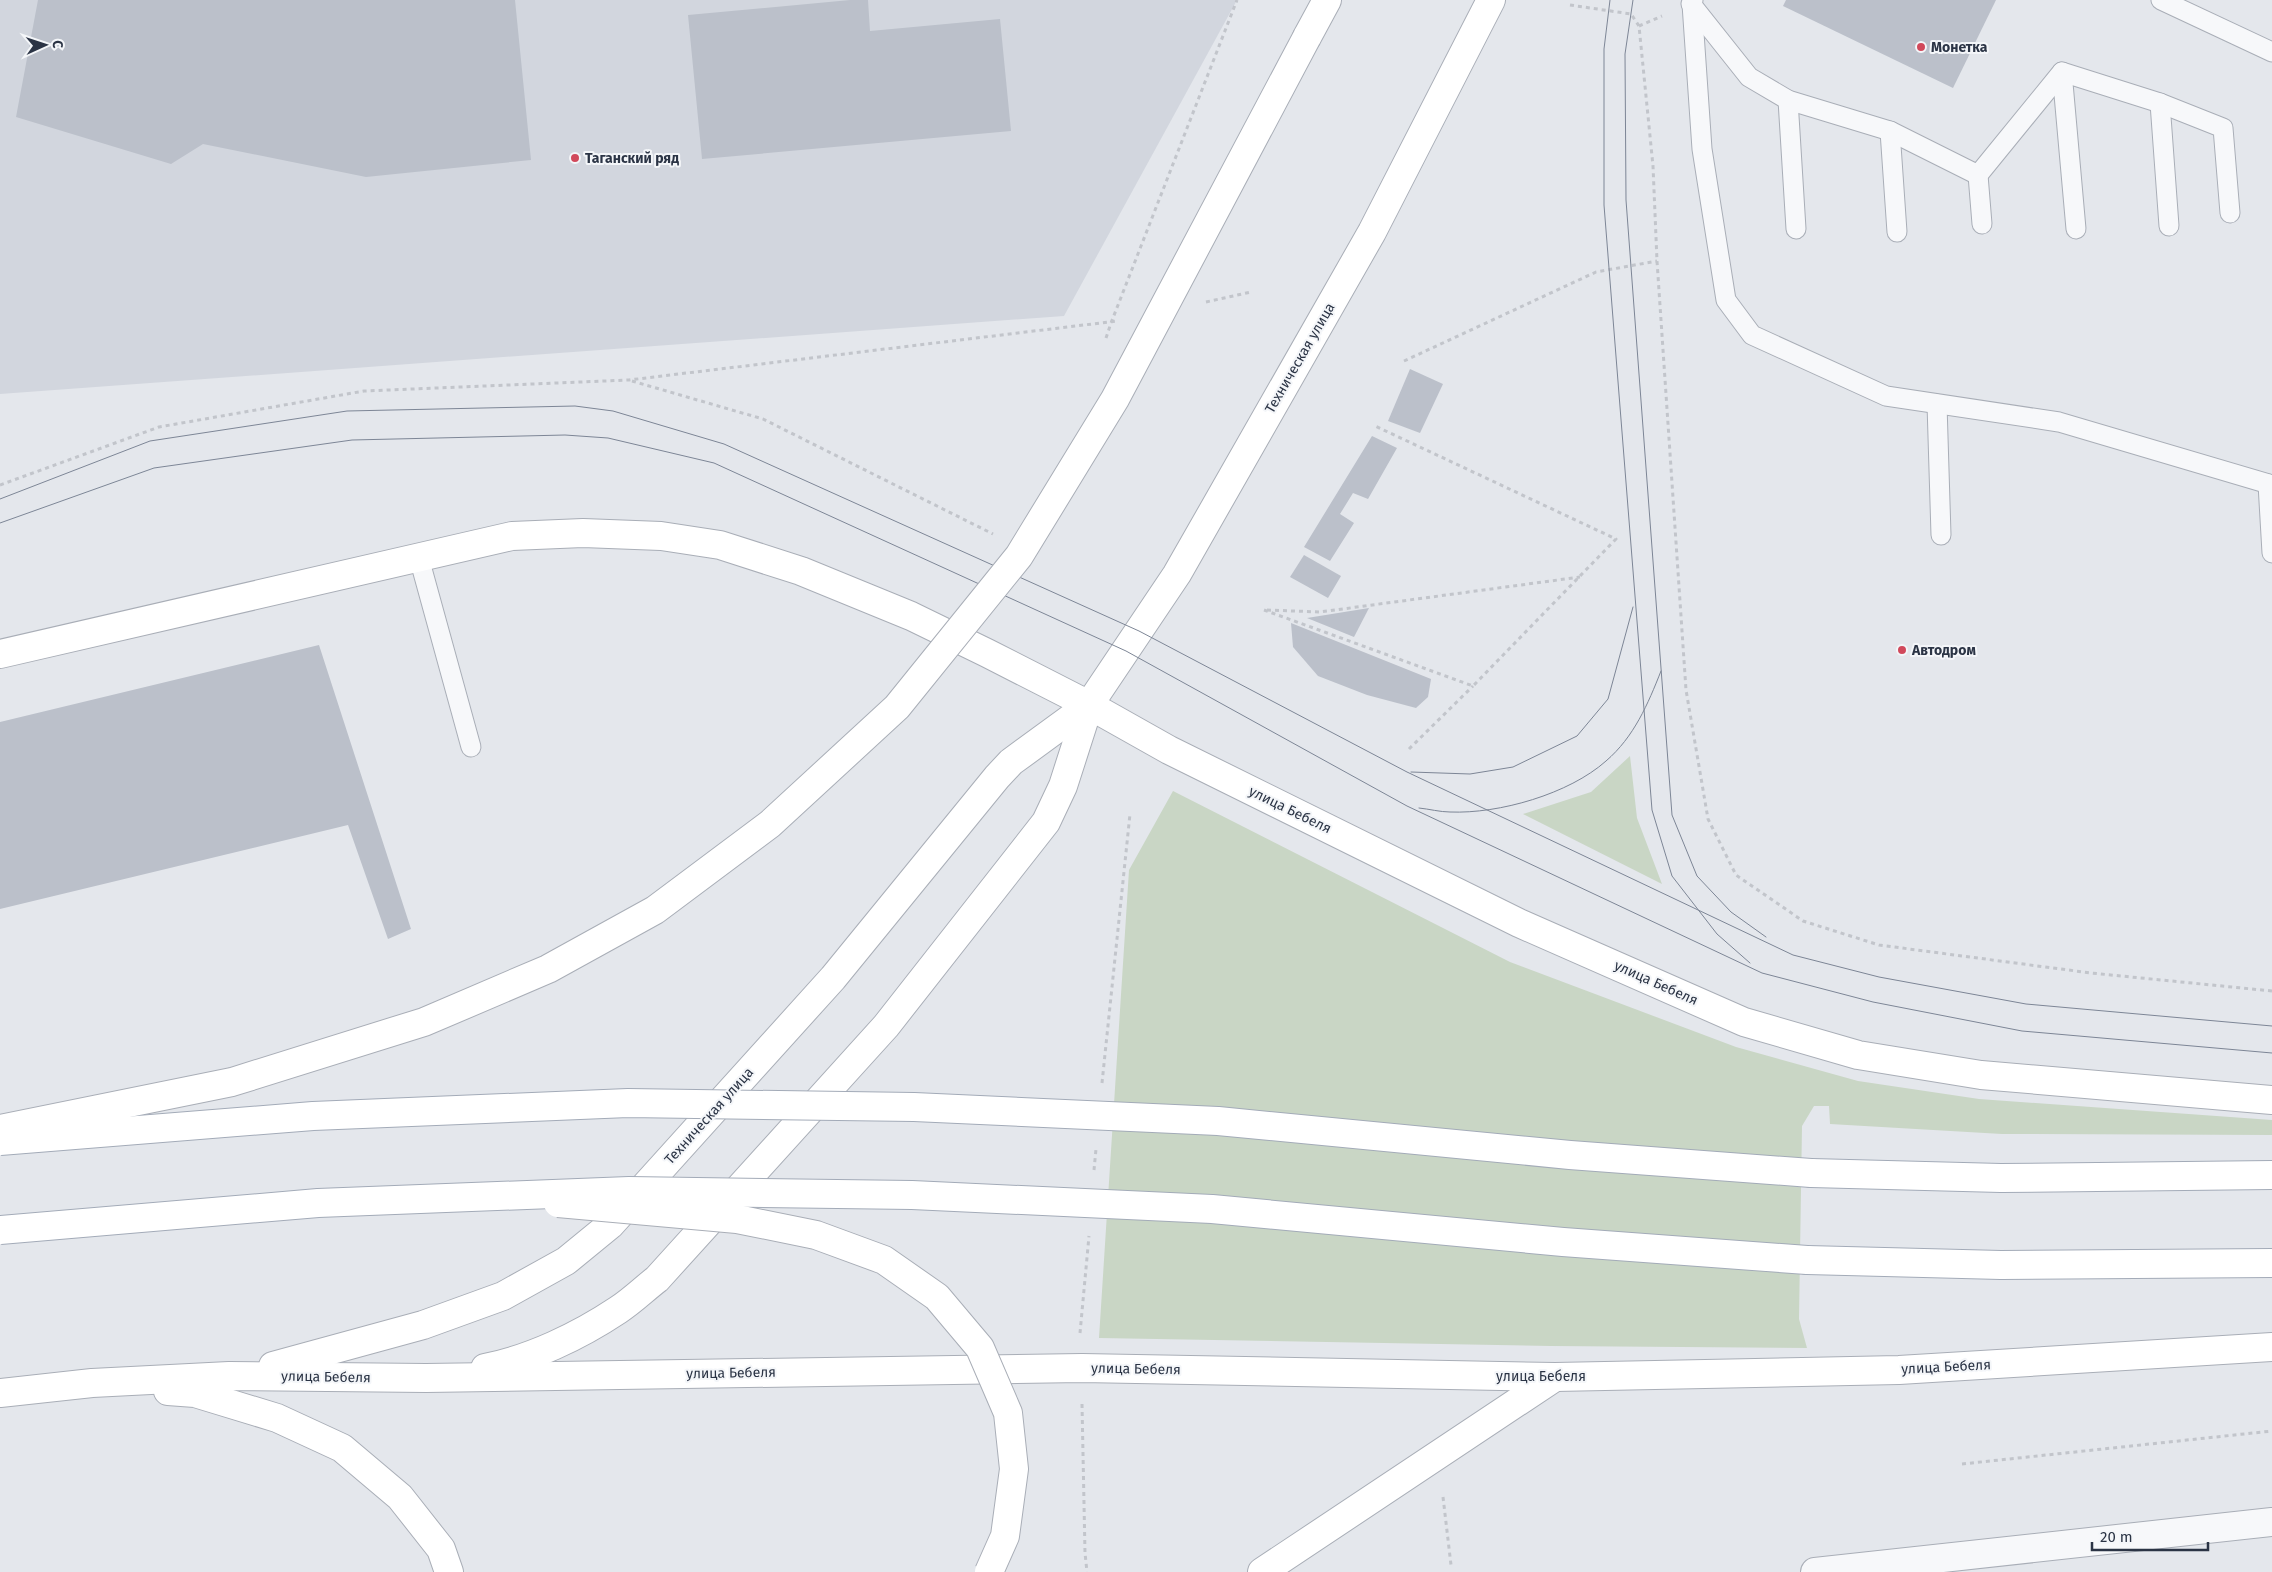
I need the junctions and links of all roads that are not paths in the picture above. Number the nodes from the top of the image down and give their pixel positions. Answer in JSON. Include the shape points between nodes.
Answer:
{"nodes":[{"id":1,"x":1327,"y":0,"type":"edge"},
{"id":2,"x":1491,"y":0,"type":"edge"},
{"id":3,"x":2161,"y":0,"type":"edge"},
{"id":4,"x":1688,"y":1,"type":"edge"},
{"id":5,"x":2272,"y":52,"type":"edge"},
{"id":6,"x":2062,"y":72,"type":"junction"},
{"id":7,"x":1788,"y":100,"type":"junction"},
{"id":8,"x":2160,"y":103,"type":"junction"},
{"id":9,"x":1890,"y":131,"type":"junction"},
{"id":10,"x":1978,"y":175,"type":"junction"},
{"id":11,"x":2230,"y":213,"type":"dead end"},
{"id":12,"x":1982,"y":224,"type":"dead end"},
{"id":13,"x":2169,"y":226,"type":"dead end"},
{"id":14,"x":1796,"y":229,"type":"dead end"},
{"id":15,"x":2076,"y":229,"type":"dead end"},
{"id":16,"x":1897,"y":232,"type":"dead end"},
{"id":17,"x":1937,"y":404,"type":"junction"},
{"id":18,"x":2270,"y":484,"type":"edge"},
{"id":19,"x":1941,"y":535,"type":"dead end"},
{"id":20,"x":2272,"y":553,"type":"edge"},
{"id":21,"x":419,"y":558,"type":"junction"},
{"id":22,"x":0,"y":654,"type":"edge"},
{"id":23,"x":1089,"y":705,"type":"junction"},
{"id":24,"x":471,"y":747,"type":"dead end"},
{"id":25,"x":2272,"y":1100,"type":"edge"},
{"id":26,"x":0,"y":1129,"type":"edge"},
{"id":27,"x":0,"y":1142,"type":"edge"},
{"id":28,"x":2272,"y":1175,"type":"edge"},
{"id":29,"x":492,"y":1196,"type":"junction"},
{"id":30,"x":0,"y":1230,"type":"edge"},
{"id":31,"x":2272,"y":1263,"type":"edge"},
{"id":32,"x":2272,"y":1347,"type":"edge"},
{"id":33,"x":229,"y":1376,"type":"junction"},
{"id":34,"x":1555,"y":1377,"type":"junction"},
{"id":35,"x":426,"y":1378,"type":"junction"},
{"id":36,"x":92,"y":1383,"type":"junction"},
{"id":37,"x":0,"y":1394,"type":"edge"},
{"id":38,"x":2272,"y":1522,"type":"edge"},
{"id":39,"x":448,"y":1572,"type":"edge"},
{"id":40,"x":990,"y":1572,"type":"edge"},
{"id":41,"x":1262,"y":1572,"type":"edge"},
{"id":42,"x":1815,"y":1572,"type":"edge"}],
"edges":[{"from":1,"to":26,"type":"main road","bridge":true,"via":[[1115,399],[1019,556],[897,707],[770,824],[655,910],[548,969],[424,1022],[232,1082]]},
{"from":2,"to":23,"type":"main road","name":"Техническая улица","via":[[1368,241],[1177,574]]},
{"from":3,"to":5,"type":"lane"},
{"from":4,"to":7,"type":"lane","via":[[1749,77]]},
{"from":4,"to":17,"type":"lane","via":[[1702,149],[1726,300],[1752,335],[1886,396]]},
{"from":6,"to":8,"type":"lane"},
{"from":6,"to":10,"type":"lane"},
{"from":6,"to":15,"type":"lane"},
{"from":7,"to":9,"type":"lane"},
{"from":7,"to":14,"type":"lane"},
{"from":8,"to":11,"type":"lane","via":[[2223,128]]},
{"from":8,"to":13,"type":"lane"},
{"from":9,"to":10,"type":"lane"},
{"from":9,"to":16,"type":"lane"},
{"from":10,"to":12,"type":"lane"},
{"from":17,"to":18,"type":"lane","via":[[2059,422]]},
{"from":17,"to":19,"type":"lane"},
{"from":18,"to":20,"type":"lane"},
{"from":21,"to":22,"type":"main road","name":"улица Бебеля"},
{"from":21,"to":23,"type":"main road","name":"улица Бебеля","via":[[512,536],[583,533],[661,536],[720,545],[800,571],[911,616]]},
{"from":21,"to":24,"type":"lane"},
{"from":23,"to":25,"type":"main road","name":"улица Бебеля","via":[[1170,750],[1519,923],[1744,1022],[1858,1055],[1981,1075]]},
{"from":23,"to":33,"type":"main road","name":"Техническая улица","via":[[1012,762],[997,777],[826,985],[610,1225],[566,1261],[503,1296],[423,1325]]},
{"from":23,"to":35,"type":"main road","name":"Техническая улица","via":[[1063,786],[1046,822],[886,1026],[657,1279],[619,1310],[536,1352],[492,1366]]},
{"from":27,"to":28,"type":"main road","bridge":true,"via":[[313,1116],[628,1103],[914,1107],[1218,1121],[1570,1155],[1811,1173],[2001,1178]]},
{"from":29,"to":30,"type":"main road","bridge":true,"via":[[318,1203]]},
{"from":29,"to":31,"type":"main road","bridge":true,"via":[[630,1191],[912,1195],[1212,1209],[1563,1242],[1807,1260],[2001,1265]]},
{"from":29,"to":40,"type":"main road","bridge":true,"via":[[737,1219],[816,1235],[884,1260],[937,1297],[980,1348],[1008,1412],[1014,1469],[1005,1536]]},
{"from":32,"to":34,"type":"main road","name":"улица Бебеля","via":[[1899,1370]]},
{"from":33,"to":35,"type":"main road","name":"улица Бебеля"},
{"from":33,"to":36,"type":"main road","name":"улица Бебеля"},
{"from":34,"to":35,"type":"main road","name":"улица Бебеля","via":[[1082,1368]]},
{"from":34,"to":41,"type":"main road"},
{"from":36,"to":37,"type":"main road","name":"улица Бебеля"},
{"from":36,"to":39,"type":"main road","via":[[195,1394],[277,1418],[342,1448],[400,1497],[441,1549]]},
{"from":38,"to":42,"type":"street"}]}
